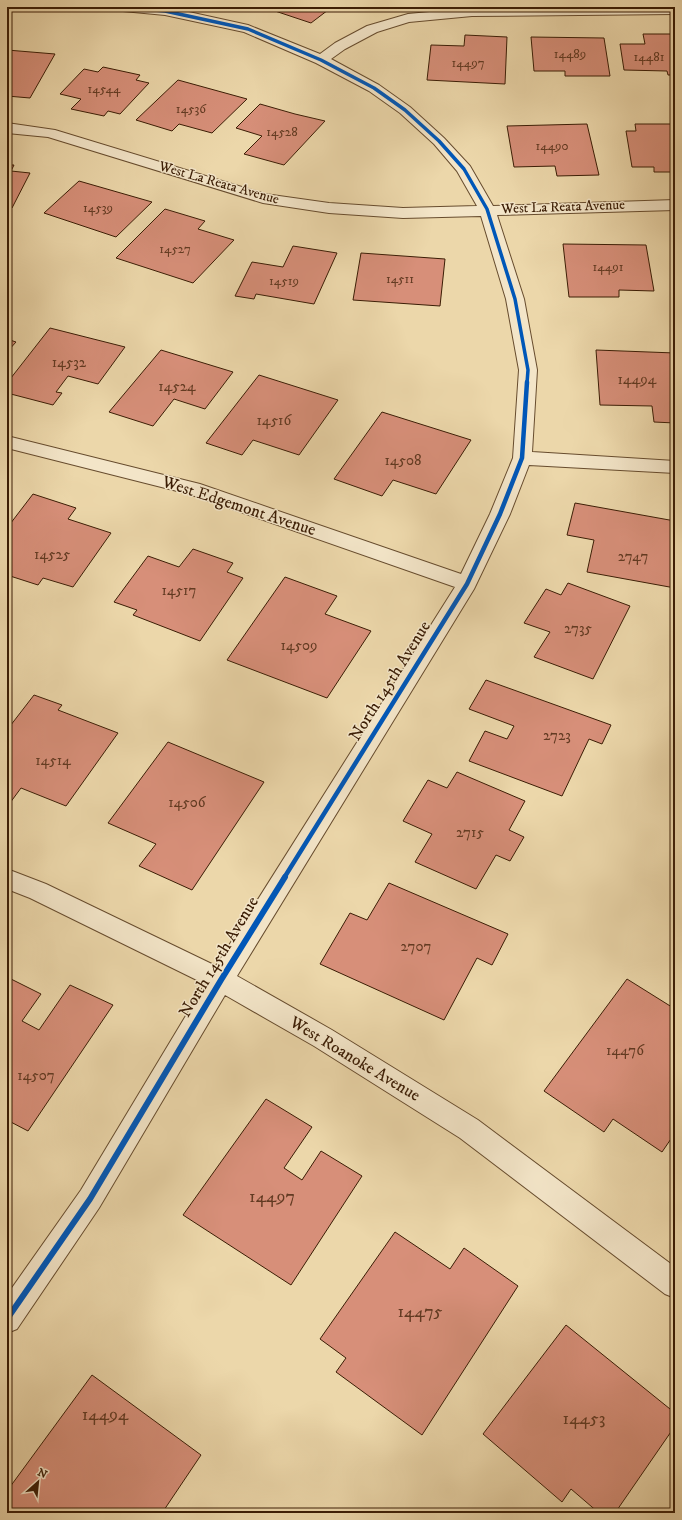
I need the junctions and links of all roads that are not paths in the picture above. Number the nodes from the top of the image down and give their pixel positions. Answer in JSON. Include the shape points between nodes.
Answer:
{"nodes":[{"id":1,"x":123,"y":7,"type":"edge"},
{"id":2,"x":675,"y":10,"type":"edge"},
{"id":3,"x":321,"y":60,"type":"junction"},
{"id":4,"x":7,"y":128,"type":"edge"},
{"id":5,"x":675,"y":205,"type":"edge"},
{"id":6,"x":487,"y":209,"type":"junction"},
{"id":7,"x":7,"y":442,"type":"edge"},
{"id":8,"x":522,"y":458,"type":"junction"},
{"id":9,"x":675,"y":467,"type":"edge"},
{"id":10,"x":467,"y":584,"type":"junction"},
{"id":11,"x":7,"y":879,"type":"edge"},
{"id":12,"x":221,"y":980,"type":"junction"},
{"id":13,"x":675,"y":1284,"type":"edge"},
{"id":14,"x":7,"y":1319,"type":"edge"}],
"edges":[{"from":1,"to":3,"type":"street","name":"North 145th Avenue","via":[[165,11],[248,29]]},
{"from":2,"to":3,"type":"street","via":[[472,12],[408,18],[372,29],[340,46]]},
{"from":3,"to":6,"type":"street","name":"North 145th Avenue","via":[[374,88],[405,110],[439,141],[464,169]]},
{"from":4,"to":6,"type":"street","name":"West La Reata Avenue","via":[[50,132],[263,198],[329,208],[403,213]]},
{"from":5,"to":6,"type":"street","name":"West La Reata Avenue"},
{"from":6,"to":8,"type":"street","name":"North 145th Avenue","via":[[515,299],[528,370]]},
{"from":7,"to":10,"type":"street","name":"West Edgemont Avenue","via":[[194,489]]},
{"from":8,"to":9,"type":"street"},
{"from":8,"to":10,"type":"street","name":"North 145th Avenue","via":[[500,514]]},
{"from":10,"to":12,"type":"street","name":"North 145th Avenue"},
{"from":11,"to":12,"type":"street","name":"West Roanoke Avenue","via":[[38,891]]},
{"from":12,"to":13,"type":"street","name":"West Roanoke Avenue","via":[[323,1038],[469,1129]]},
{"from":12,"to":14,"type":"street","name":"North 145th Avenue","via":[[90,1199]]}]}
